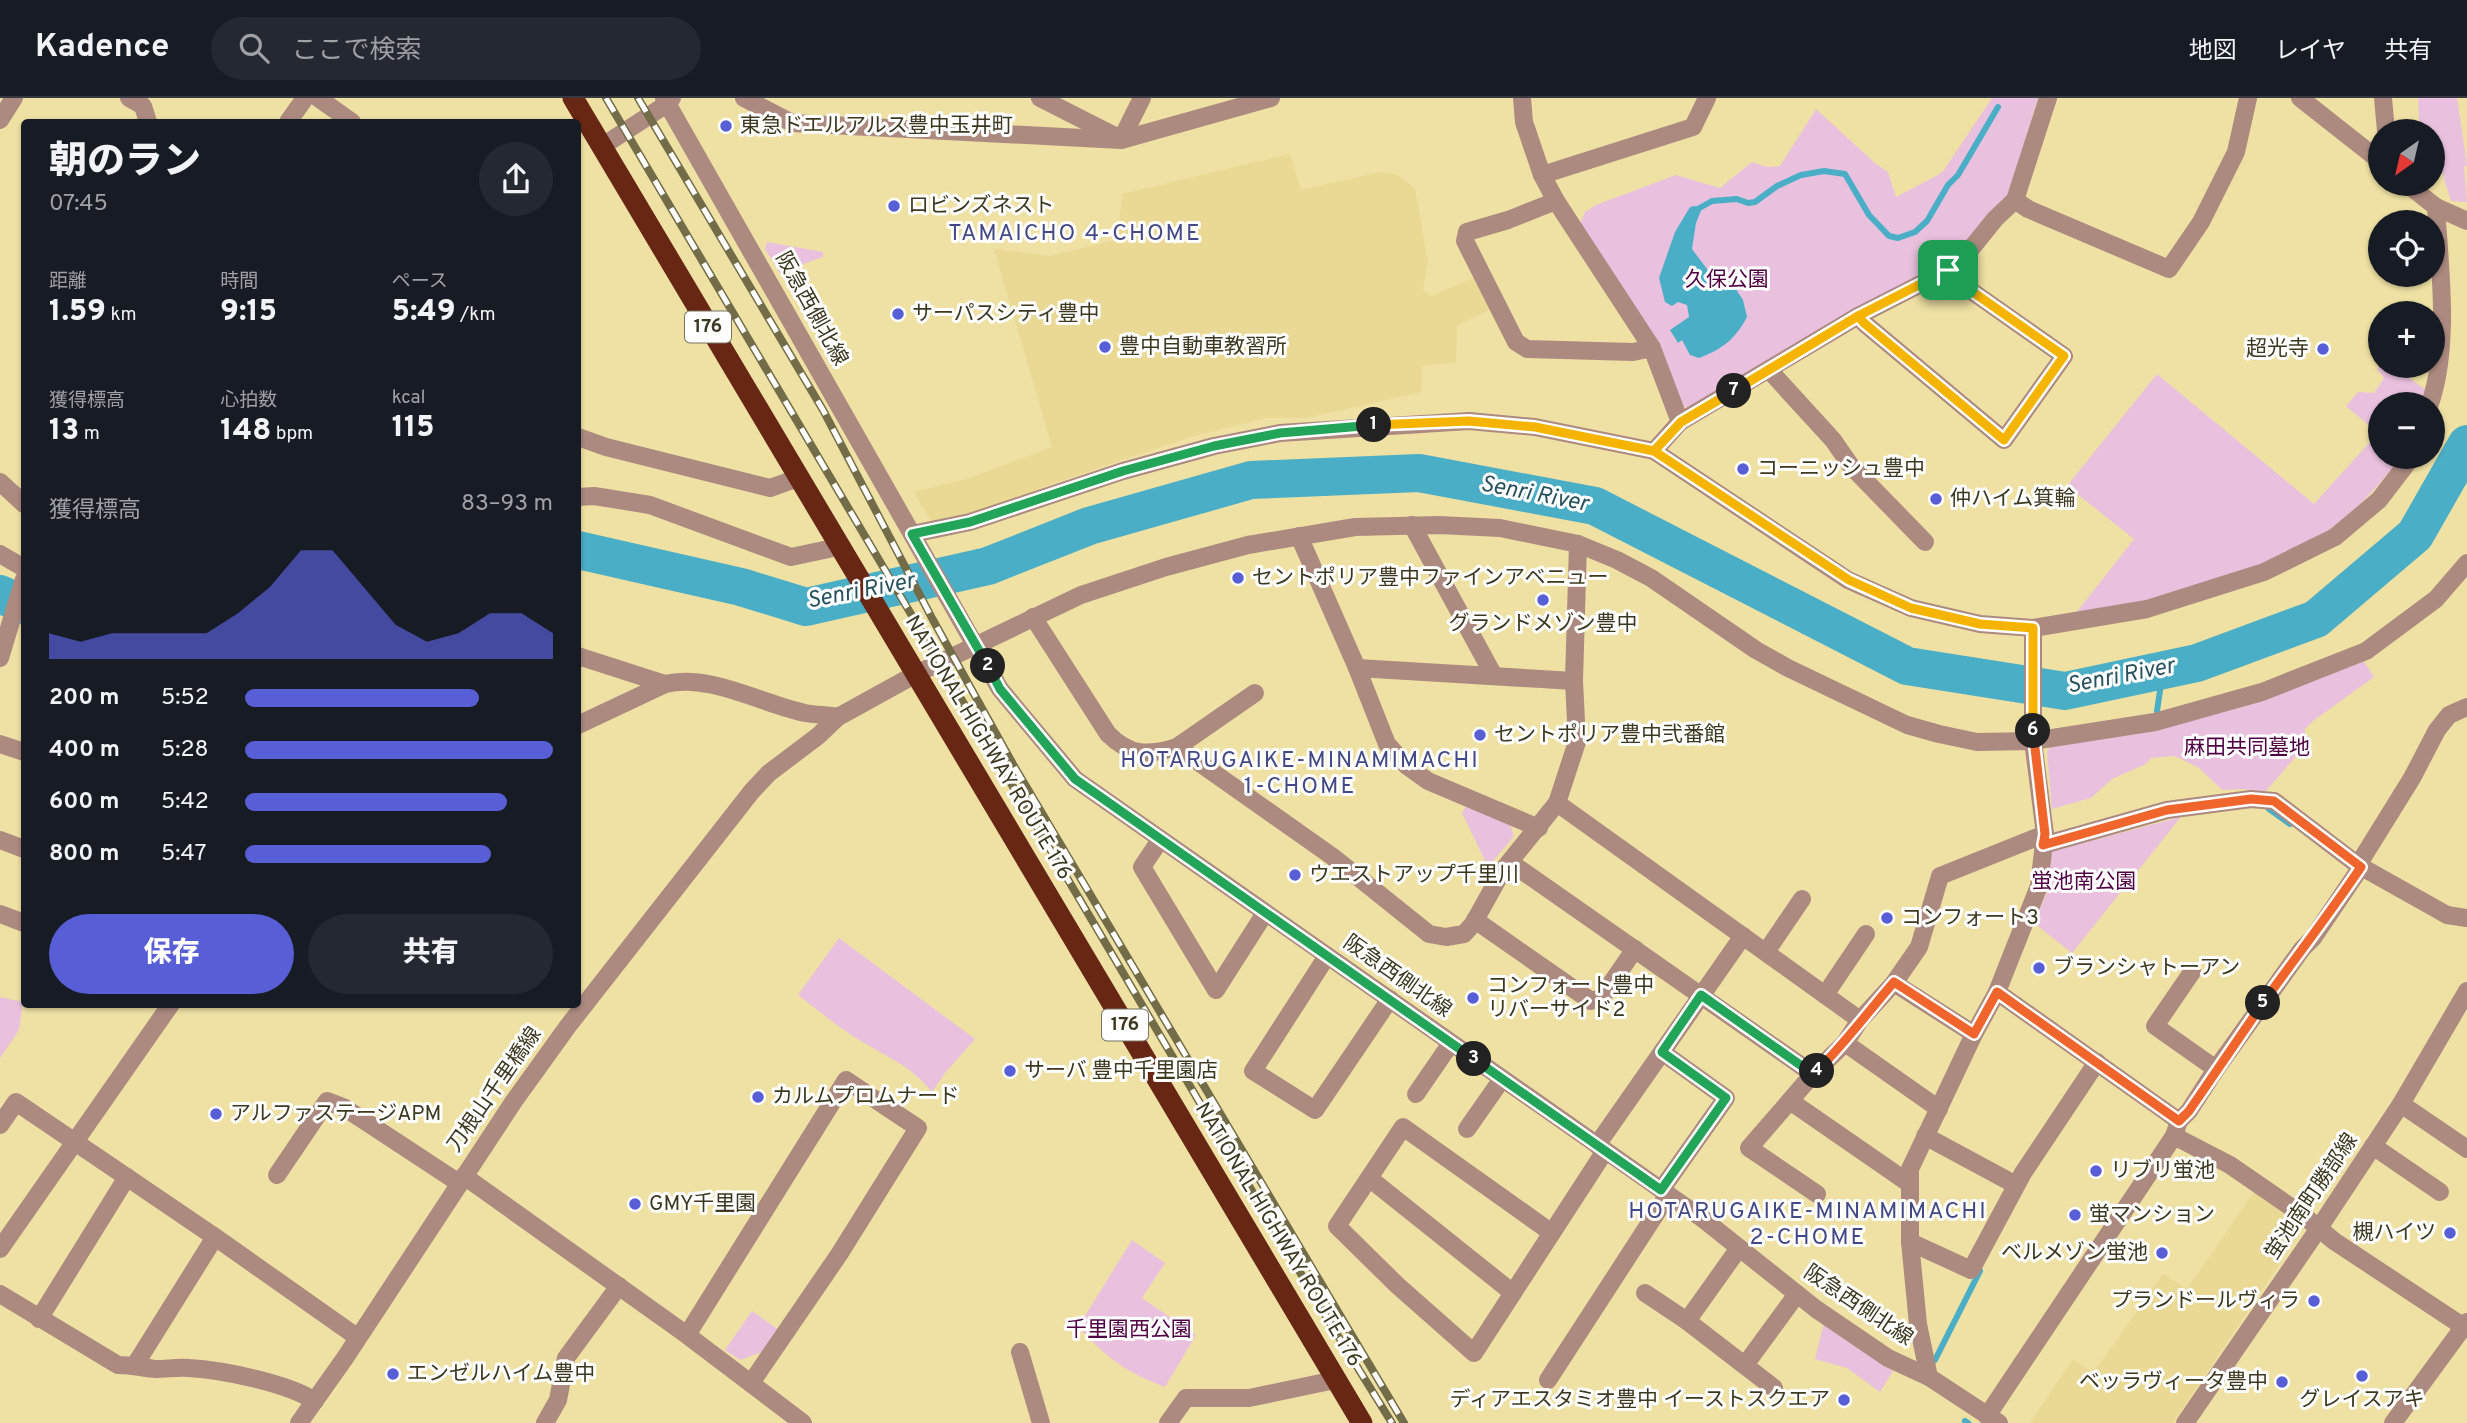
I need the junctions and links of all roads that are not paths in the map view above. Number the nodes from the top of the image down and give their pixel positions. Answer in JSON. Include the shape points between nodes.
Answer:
{"nodes":[{"id":1,"x":15,"y":98,"type":"edge"},
{"id":2,"x":129,"y":98,"type":"edge"},
{"id":3,"x":305,"y":98,"type":"edge"},
{"id":4,"x":318,"y":98,"type":"edge"},
{"id":5,"x":573,"y":98,"type":"edge"},
{"id":6,"x":744,"y":98,"type":"edge"},
{"id":7,"x":1040,"y":98,"type":"edge"},
{"id":8,"x":1142,"y":98,"type":"edge"},
{"id":9,"x":1271,"y":98,"type":"edge"},
{"id":10,"x":1522,"y":98,"type":"edge"},
{"id":11,"x":1707,"y":98,"type":"edge"},
{"id":12,"x":2048,"y":98,"type":"edge"},
{"id":13,"x":2248,"y":98,"type":"edge"},
{"id":14,"x":2300,"y":98,"type":"edge"},
{"id":15,"x":2383,"y":98,"type":"edge"},
{"id":16,"x":667,"y":100,"type":"edge"},
{"id":17,"x":147,"y":119,"type":"edge"},
{"id":18,"x":290,"y":119,"type":"edge"},
{"id":19,"x":348,"y":119,"type":"edge"},
{"id":20,"x":2385,"y":119,"type":"edge"},
{"id":21,"x":0,"y":120,"type":"edge"},
{"id":22,"x":1121,"y":140,"type":"junction"},
{"id":23,"x":601,"y":147,"type":"junction"},
{"id":24,"x":2368,"y":149,"type":"edge"},
{"id":25,"x":1542,"y":174,"type":"junction"},
{"id":26,"x":2423,"y":196,"type":"edge"},
{"id":27,"x":2015,"y":200,"type":"junction"},
{"id":28,"x":1556,"y":201,"type":"junction"},
{"id":29,"x":2440,"y":209,"type":"junction"},
{"id":30,"x":2467,"y":221,"type":"edge"},
{"id":31,"x":1948,"y":270,"type":"junction"},
{"id":32,"x":1858,"y":316,"type":"junction"},
{"id":33,"x":1652,"y":348,"type":"junction"},
{"id":34,"x":1769,"y":370,"type":"junction"},
{"id":35,"x":2434,"y":392,"type":"edge"},
{"id":36,"x":1681,"y":422,"type":"junction"},
{"id":37,"x":581,"y":438,"type":"edge"},
{"id":38,"x":1654,"y":451,"type":"junction"},
{"id":39,"x":2403,"y":469,"type":"edge"},
{"id":40,"x":798,"y":478,"type":"junction"},
{"id":41,"x":0,"y":482,"type":"edge"},
{"id":42,"x":581,"y":497,"type":"edge"},
{"id":43,"x":21,"y":501,"type":"edge"},
{"id":44,"x":1412,"y":525,"type":"junction"},
{"id":45,"x":1299,"y":536,"type":"junction"},
{"id":46,"x":914,"y":539,"type":"junction"},
{"id":47,"x":1925,"y":542,"type":"dead end"},
{"id":48,"x":1578,"y":544,"type":"junction"},
{"id":49,"x":841,"y":551,"type":"junction"},
{"id":50,"x":0,"y":554,"type":"edge"},
{"id":51,"x":2467,"y":563,"type":"edge"},
{"id":52,"x":21,"y":566,"type":"edge"},
{"id":53,"x":21,"y":588,"type":"edge"},
{"id":54,"x":1033,"y":617,"type":"junction"},
{"id":55,"x":2033,"y":628,"type":"junction"},
{"id":56,"x":976,"y":645,"type":"junction"},
{"id":57,"x":1,"y":649,"type":"edge"},
{"id":58,"x":581,"y":657,"type":"edge"},
{"id":59,"x":1357,"y":668,"type":"junction"},
{"id":60,"x":916,"y":674,"type":"junction"},
{"id":61,"x":1494,"y":676,"type":"junction"},
{"id":62,"x":1574,"y":681,"type":"junction"},
{"id":63,"x":665,"y":684,"type":"junction"},
{"id":64,"x":1255,"y":693,"type":"dead end"},
{"id":65,"x":2467,"y":707,"type":"edge"},
{"id":66,"x":838,"y":717,"type":"junction"},
{"id":67,"x":581,"y":724,"type":"edge"},
{"id":68,"x":2033,"y":741,"type":"junction"},
{"id":69,"x":0,"y":744,"type":"edge"},
{"id":70,"x":1177,"y":747,"type":"junction"},
{"id":71,"x":21,"y":751,"type":"edge"},
{"id":72,"x":1557,"y":803,"type":"junction"},
{"id":73,"x":1539,"y":828,"type":"junction"},
{"id":74,"x":2044,"y":839,"type":"junction"},
{"id":75,"x":0,"y":840,"type":"edge"},
{"id":76,"x":1160,"y":840,"type":"junction"},
{"id":77,"x":21,"y":848,"type":"edge"},
{"id":78,"x":1511,"y":863,"type":"junction"},
{"id":79,"x":2360,"y":866,"type":"junction"},
{"id":80,"x":1802,"y":899,"type":"dead end"},
{"id":81,"x":1265,"y":913,"type":"junction"},
{"id":82,"x":0,"y":914,"type":"edge"},
{"id":83,"x":2467,"y":918,"type":"edge"},
{"id":84,"x":1475,"y":920,"type":"junction"},
{"id":85,"x":21,"y":922,"type":"edge"},
{"id":86,"x":1866,"y":934,"type":"dead end"},
{"id":87,"x":1743,"y":936,"type":"junction"},
{"id":88,"x":1635,"y":949,"type":"junction"},
{"id":89,"x":1766,"y":952,"type":"junction"},
{"id":90,"x":1328,"y":956,"type":"junction"},
{"id":91,"x":2192,"y":972,"type":"dead end"},
{"id":92,"x":1894,"y":982,"type":"junction"},
{"id":93,"x":2467,"y":991,"type":"edge"},
{"id":94,"x":1997,"y":992,"type":"junction"},
{"id":95,"x":1701,"y":995,"type":"junction"},
{"id":96,"x":1825,"y":995,"type":"junction"},
{"id":97,"x":1390,"y":999,"type":"junction"},
{"id":98,"x":168,"y":1008,"type":"edge"},
{"id":99,"x":1860,"y":1020,"type":"junction"},
{"id":100,"x":1974,"y":1034,"type":"junction"},
{"id":101,"x":1451,"y":1043,"type":"junction"},
{"id":102,"x":1845,"y":1043,"type":"junction"},
{"id":103,"x":1662,"y":1052,"type":"junction"},
{"id":104,"x":2097,"y":1062,"type":"junction"},
{"id":105,"x":2216,"y":1069,"type":"junction"},
{"id":106,"x":1813,"y":1074,"type":"junction"},
{"id":107,"x":1502,"y":1079,"type":"junction"},
{"id":108,"x":1416,"y":1094,"type":"dead end"},
{"id":109,"x":1790,"y":1101,"type":"junction"},
{"id":110,"x":2401,"y":1104,"type":"junction"},
{"id":111,"x":1939,"y":1109,"type":"junction"},
{"id":112,"x":0,"y":1125,"type":"edge"},
{"id":113,"x":1467,"y":1129,"type":"dead end"},
{"id":114,"x":2177,"y":1129,"type":"junction"},
{"id":115,"x":1926,"y":1136,"type":"junction"},
{"id":116,"x":75,"y":1143,"type":"junction"},
{"id":117,"x":2374,"y":1146,"type":"junction"},
{"id":118,"x":1601,"y":1148,"type":"junction"},
{"id":119,"x":2467,"y":1149,"type":"edge"},
{"id":120,"x":277,"y":1175,"type":"dead end"},
{"id":121,"x":127,"y":1177,"type":"junction"},
{"id":122,"x":1370,"y":1178,"type":"junction"},
{"id":123,"x":462,"y":1179,"type":"junction"},
{"id":124,"x":1910,"y":1184,"type":"junction"},
{"id":125,"x":2016,"y":1185,"type":"junction"},
{"id":126,"x":2440,"y":1192,"type":"dead end"},
{"id":127,"x":1665,"y":1193,"type":"junction"},
{"id":128,"x":1816,"y":1194,"type":"dead end"},
{"id":129,"x":2319,"y":1228,"type":"junction"},
{"id":130,"x":1552,"y":1233,"type":"junction"},
{"id":131,"x":215,"y":1237,"type":"junction"},
{"id":132,"x":1910,"y":1242,"type":"junction"},
{"id":133,"x":1739,"y":1248,"type":"junction"},
{"id":134,"x":0,"y":1249,"type":"edge"},
{"id":135,"x":619,"y":1286,"type":"junction"},
{"id":136,"x":1513,"y":1293,"type":"junction"},
{"id":137,"x":1645,"y":1293,"type":"dead end"},
{"id":138,"x":0,"y":1294,"type":"edge"},
{"id":139,"x":1797,"y":1294,"type":"junction"},
{"id":140,"x":39,"y":1319,"type":"junction"},
{"id":141,"x":1687,"y":1321,"type":"junction"},
{"id":142,"x":2466,"y":1326,"type":"edge"},
{"id":143,"x":687,"y":1335,"type":"junction"},
{"id":144,"x":357,"y":1337,"type":"junction"},
{"id":145,"x":1020,"y":1352,"type":"dead end"},
{"id":146,"x":135,"y":1365,"type":"junction"},
{"id":147,"x":1745,"y":1365,"type":"junction"},
{"id":148,"x":1929,"y":1377,"type":"junction"},
{"id":149,"x":1335,"y":1380,"type":"junction"},
{"id":150,"x":1548,"y":1380,"type":"dead end"},
{"id":151,"x":751,"y":1383,"type":"junction"},
{"id":152,"x":1774,"y":1388,"type":"dead end"},
{"id":153,"x":315,"y":1401,"type":"junction"},
{"id":154,"x":1993,"y":1419,"type":"edge"},
{"id":155,"x":299,"y":1423,"type":"edge"},
{"id":156,"x":545,"y":1423,"type":"edge"},
{"id":157,"x":803,"y":1423,"type":"edge"},
{"id":158,"x":1041,"y":1423,"type":"edge"},
{"id":159,"x":1168,"y":1423,"type":"edge"},
{"id":160,"x":1362,"y":1423,"type":"edge"},
{"id":161,"x":2185,"y":1423,"type":"edge"},
{"id":162,"x":2393,"y":1423,"type":"edge"}],
"edges":[{"from":1,"to":21,"type":"street"},
{"from":2,"to":17,"type":"street","via":[[143,106]]},
{"from":3,"to":18,"type":"street"},
{"from":4,"to":19,"type":"street"},
{"from":5,"to":23,"type":"highway","name":"NATIONAL HIGHWAY ROUTE 176","number":"176"},
{"from":6,"to":22,"type":"street","via":[[792,123]]},
{"from":7,"to":22,"type":"street"},
{"from":8,"to":22,"type":"street"},
{"from":9,"to":22,"type":"street"},
{"from":10,"to":25,"type":"street","via":[[1524,122]]},
{"from":11,"to":25,"type":"street","via":[[1693,127]]},
{"from":12,"to":27,"type":"street"},
{"from":13,"to":27,"type":"street","via":[[2236,152],[2201,222],[2169,269]]},
{"from":14,"to":24,"type":"street"},
{"from":15,"to":20,"type":"street"},
{"from":16,"to":23,"type":"street"},
{"from":16,"to":46,"type":"street","name":"阪急西側北線"},
{"from":23,"to":40,"type":"highway","name":"NATIONAL HIGHWAY ROUTE 176","number":"176"},
{"from":25,"to":28,"type":"street"},
{"from":26,"to":29,"type":"street"},
{"from":27,"to":31,"type":"street"},
{"from":28,"to":33,"type":"street"},
{"from":28,"to":33,"type":"street","via":[[1467,232],[1465,242],[1516,342],[1528,349],[1633,352]]},
{"from":29,"to":30,"type":"street"},
{"from":29,"to":35,"type":"street","via":[[2442,307]]},
{"from":31,"to":32,"type":"street"},
{"from":31,"to":32,"type":"street","via":[[2064,356],[2004,440]]},
{"from":32,"to":34,"type":"street"},
{"from":33,"to":36,"type":"street"},
{"from":34,"to":36,"type":"street"},
{"from":34,"to":47,"type":"street","via":[[1851,466]]},
{"from":36,"to":38,"type":"street"},
{"from":37,"to":40,"type":"street","via":[[770,488]]},
{"from":38,"to":46,"type":"street","via":[[1535,427],[1469,421],[1280,433],[1098,479]]},
{"from":38,"to":55,"type":"street","via":[[1849,580],[1911,608],[1980,624]]},
{"from":39,"to":55,"type":"street","via":[[2379,500],[2335,537],[2264,572],[2147,609]]},
{"from":40,"to":49,"type":"highway","name":"NATIONAL HIGHWAY ROUTE 176","number":"176"},
{"from":41,"to":43,"type":"street"},
{"from":42,"to":49,"type":"street","via":[[650,505],[791,557]]},
{"from":44,"to":45,"type":"street","name":"刀根山千里橋線","via":[[1355,527]]},
{"from":44,"to":48,"type":"street","name":"刀根山千里橋線","via":[[1500,528]]},
{"from":44,"to":61,"type":"street"},
{"from":45,"to":54,"type":"street","name":"刀根山千里橋線","via":[[1166,567],[1081,595]]},
{"from":45,"to":59,"type":"street"},
{"from":46,"to":56,"type":"street","name":"阪急西側北線"},
{"from":48,"to":62,"type":"street"},
{"from":48,"to":68,"type":"street","name":"刀根山千里橋線","via":[[1651,578],[1788,668],[1907,725],[1977,741]]},
{"from":49,"to":60,"type":"highway","name":"NATIONAL HIGHWAY ROUTE 176","number":"176"},
{"from":50,"to":52,"type":"street"},
{"from":51,"to":68,"type":"street","name":"刀根山千里橋線","via":[[2436,599],[2366,651],[2262,692],[2155,722]]},
{"from":53,"to":57,"type":"street"},
{"from":54,"to":56,"type":"street","name":"刀根山千里橋線"},
{"from":54,"to":70,"type":"street","via":[[1108,734],[1122,748],[1156,753]]},
{"from":55,"to":68,"type":"street"},
{"from":56,"to":60,"type":"street","name":"刀根山千里橋線"},
{"from":56,"to":76,"type":"street","name":"阪急西側北線","via":[[1000,689],[1075,779]]},
{"from":58,"to":63,"type":"street"},
{"from":59,"to":61,"type":"street"},
{"from":59,"to":73,"type":"street","via":[[1387,744],[1407,766],[1428,781]]},
{"from":60,"to":66,"type":"street","name":"刀根山千里橋線"},
{"from":60,"to":149,"type":"highway","name":"NATIONAL HIGHWAY ROUTE 176","number":"176"},
{"from":61,"to":62,"type":"street"},
{"from":62,"to":72,"type":"street","via":[[1577,742]]},
{"from":63,"to":66,"type":"street","via":[[710,685],[805,713]]},
{"from":63,"to":67,"type":"street"},
{"from":64,"to":70,"type":"street"},
{"from":65,"to":79,"type":"street","via":[[2449,715],[2437,730]]},
{"from":66,"to":123,"type":"street","name":"刀根山千里橋線","via":[[752,791],[568,1026]]},
{"from":68,"to":74,"type":"street"},
{"from":69,"to":71,"type":"street"},
{"from":70,"to":84,"type":"street","via":[[1333,857],[1429,934],[1464,934]]},
{"from":72,"to":73,"type":"street"},
{"from":72,"to":87,"type":"street"},
{"from":73,"to":78,"type":"street"},
{"from":74,"to":79,"type":"street","via":[[2167,810],[2251,799],[2274,801]]},
{"from":74,"to":92,"type":"street","via":[[1940,876],[1919,947]]},
{"from":74,"to":94,"type":"street","via":[[2039,886]]},
{"from":75,"to":77,"type":"street"},
{"from":76,"to":81,"type":"street","name":"阪急西側北線"},
{"from":76,"to":81,"type":"street","via":[[1142,867],[1216,990]]},
{"from":78,"to":84,"type":"street"},
{"from":78,"to":88,"type":"street"},
{"from":79,"to":83,"type":"street","via":[[2447,915]]},
{"from":79,"to":105,"type":"street"},
{"from":80,"to":89,"type":"street"},
{"from":81,"to":90,"type":"street","name":"阪急西側北線"},
{"from":82,"to":85,"type":"street"},
{"from":84,"to":88,"type":"street","via":[[1591,1001],[1601,998]]},
{"from":86,"to":96,"type":"street"},
{"from":87,"to":89,"type":"street"},
{"from":87,"to":95,"type":"street"},
{"from":88,"to":95,"type":"street"},
{"from":89,"to":96,"type":"street"},
{"from":90,"to":97,"type":"street","name":"阪急西側北線"},
{"from":90,"to":97,"type":"street","via":[[1253,1071],[1315,1110]]},
{"from":91,"to":105,"type":"street","via":[[2155,1026]]},
{"from":92,"to":99,"type":"street"},
{"from":92,"to":100,"type":"street"},
{"from":93,"to":110,"type":"street","name":"蛍池南町勝部線"},
{"from":94,"to":100,"type":"street"},
{"from":94,"to":104,"type":"street"},
{"from":95,"to":103,"type":"street"},
{"from":95,"to":106,"type":"street"},
{"from":96,"to":99,"type":"street"},
{"from":97,"to":101,"type":"street","name":"阪急西側北線"},
{"from":98,"to":116,"type":"street"},
{"from":99,"to":102,"type":"street"},
{"from":100,"to":111,"type":"street"},
{"from":101,"to":107,"type":"street","name":"阪急西側北線"},
{"from":101,"to":108,"type":"street"},
{"from":102,"to":106,"type":"street"},
{"from":102,"to":111,"type":"street"},
{"from":103,"to":118,"type":"street"},
{"from":103,"to":127,"type":"street","via":[[1726,1098]]},
{"from":104,"to":114,"type":"street"},
{"from":104,"to":125,"type":"street"},
{"from":105,"to":114,"type":"street"},
{"from":106,"to":109,"type":"street"},
{"from":107,"to":113,"type":"street"},
{"from":107,"to":118,"type":"street","name":"阪急西側北線"},
{"from":109,"to":124,"type":"street"},
{"from":109,"to":128,"type":"street","via":[[1749,1148]]},
{"from":110,"to":117,"type":"street","name":"蛍池南町勝部線"},
{"from":110,"to":119,"type":"street"},
{"from":111,"to":115,"type":"street"},
{"from":112,"to":116,"type":"street","via":[[16,1102]]},
{"from":114,"to":129,"type":"street"},
{"from":114,"to":154,"type":"street"},
{"from":115,"to":124,"type":"street","via":[[1910,1169]]},
{"from":115,"to":125,"type":"street"},
{"from":116,"to":121,"type":"street"},
{"from":116,"to":134,"type":"street"},
{"from":117,"to":126,"type":"street"},
{"from":117,"to":129,"type":"street","name":"蛍池南町勝部線"},
{"from":118,"to":127,"type":"street","name":"阪急西側北線"},
{"from":118,"to":130,"type":"street"},
{"from":120,"to":123,"type":"street","via":[[327,1101]]},
{"from":121,"to":131,"type":"street"},
{"from":121,"to":140,"type":"street"},
{"from":122,"to":130,"type":"street","via":[[1403,1127]]},
{"from":122,"to":136,"type":"street"},
{"from":122,"to":136,"type":"street","via":[[1337,1227],[1474,1353]]},
{"from":123,"to":135,"type":"street"},
{"from":123,"to":144,"type":"street","name":"刀根山千里橋線"},
{"from":124,"to":132,"type":"street"},
{"from":125,"to":132,"type":"street","via":[[1971,1270]]},
{"from":127,"to":133,"type":"street","name":"阪急西側北線"},
{"from":127,"to":150,"type":"street"},
{"from":129,"to":142,"type":"street"},
{"from":129,"to":161,"type":"street","name":"蛍池南町勝部線"},
{"from":130,"to":136,"type":"street"},
{"from":131,"to":144,"type":"street"},
{"from":131,"to":146,"type":"street"},
{"from":132,"to":148,"type":"street","via":[[1918,1324]]},
{"from":133,"to":139,"type":"street","name":"阪急西側北線"},
{"from":133,"to":141,"type":"street"},
{"from":135,"to":143,"type":"street"},
{"from":135,"to":156,"type":"street","via":[[566,1358],[558,1400]]},
{"from":137,"to":141,"type":"street"},
{"from":138,"to":140,"type":"street"},
{"from":139,"to":147,"type":"street"},
{"from":139,"to":148,"type":"street","name":"阪急西側北線","via":[[1888,1358]]},
{"from":140,"to":146,"type":"street","via":[[118,1365]]},
{"from":141,"to":147,"type":"street"},
{"from":142,"to":162,"type":"street"},
{"from":143,"to":151,"type":"street"},
{"from":143,"to":151,"type":"street","via":[[846,1080],[918,1128]]},
{"from":144,"to":153,"type":"street","name":"刀根山千里橋線"},
{"from":145,"to":158,"type":"street"},
{"from":146,"to":153,"type":"street","via":[[245,1378],[299,1391]]},
{"from":147,"to":152,"type":"street"},
{"from":148,"to":154,"type":"street","name":"阪急西側北線"},
{"from":149,"to":159,"type":"street","via":[[1249,1398],[1186,1398]]},
{"from":149,"to":160,"type":"highway","name":"NATIONAL HIGHWAY ROUTE 176","number":"176"},
{"from":151,"to":157,"type":"street"},
{"from":153,"to":155,"type":"street","name":"刀根山千里橋線"}]}
